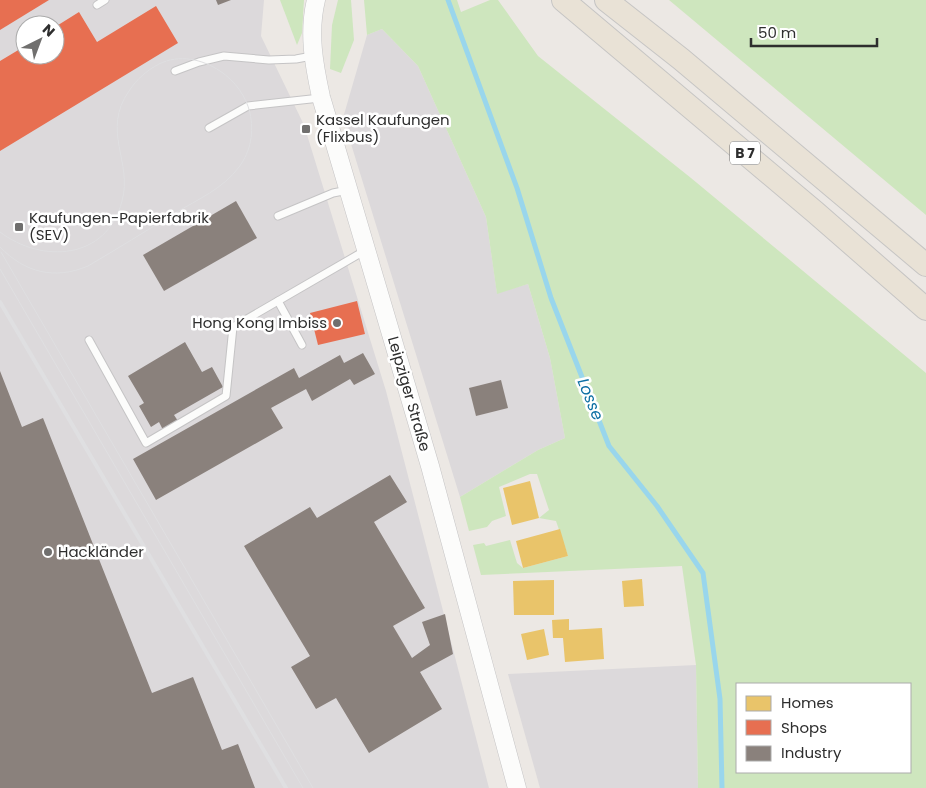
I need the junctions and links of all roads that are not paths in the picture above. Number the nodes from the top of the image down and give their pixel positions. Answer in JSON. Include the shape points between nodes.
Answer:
{"nodes":[{"id":1,"x":105,"y":0,"type":"edge"},
{"id":2,"x":316,"y":0,"type":"edge"},
{"id":3,"x":563,"y":0,"type":"edge"},
{"id":4,"x":606,"y":0,"type":"edge"},
{"id":5,"x":97,"y":5,"type":"dead end"},
{"id":6,"x":312,"y":56,"type":"junction"},
{"id":7,"x":175,"y":71,"type":"dead end"},
{"id":8,"x":320,"y":97,"type":"junction"},
{"id":9,"x":209,"y":128,"type":"dead end"},
{"id":10,"x":348,"y":190,"type":"junction"},
{"id":11,"x":278,"y":216,"type":"dead end"},
{"id":12,"x":366,"y":250,"type":"junction"},
{"id":13,"x":926,"y":266,"type":"edge"},
{"id":14,"x":278,"y":301,"type":"junction"},
{"id":15,"x":926,"y":309,"type":"edge"},
{"id":16,"x":89,"y":340,"type":"dead end"},
{"id":17,"x":302,"y":345,"type":"dead end"},
{"id":18,"x":517,"y":788,"type":"edge"}],
"edges":[{"from":1,"to":5,"type":"lane"},
{"from":2,"to":6,"type":"street","name":"Leipziger Straße"},
{"from":3,"to":15,"type":"highway","number":"B 7"},
{"from":4,"to":13,"type":"highway","number":"B 7"},
{"from":6,"to":7,"type":"lane","via":[[269,60],[224,56]]},
{"from":6,"to":8,"type":"street","name":"Leipziger Straße"},
{"from":8,"to":9,"type":"lane","via":[[248,106]]},
{"from":8,"to":10,"type":"street","name":"Leipziger Straße"},
{"from":10,"to":11,"type":"lane"},
{"from":10,"to":12,"type":"street","name":"Leipziger Straße"},
{"from":12,"to":14,"type":"lane"},
{"from":12,"to":18,"type":"street","name":"Leipziger Straße","via":[[430,466]]},
{"from":14,"to":16,"type":"lane","via":[[233,327],[226,396],[146,444]]},
{"from":14,"to":17,"type":"lane"}]}
